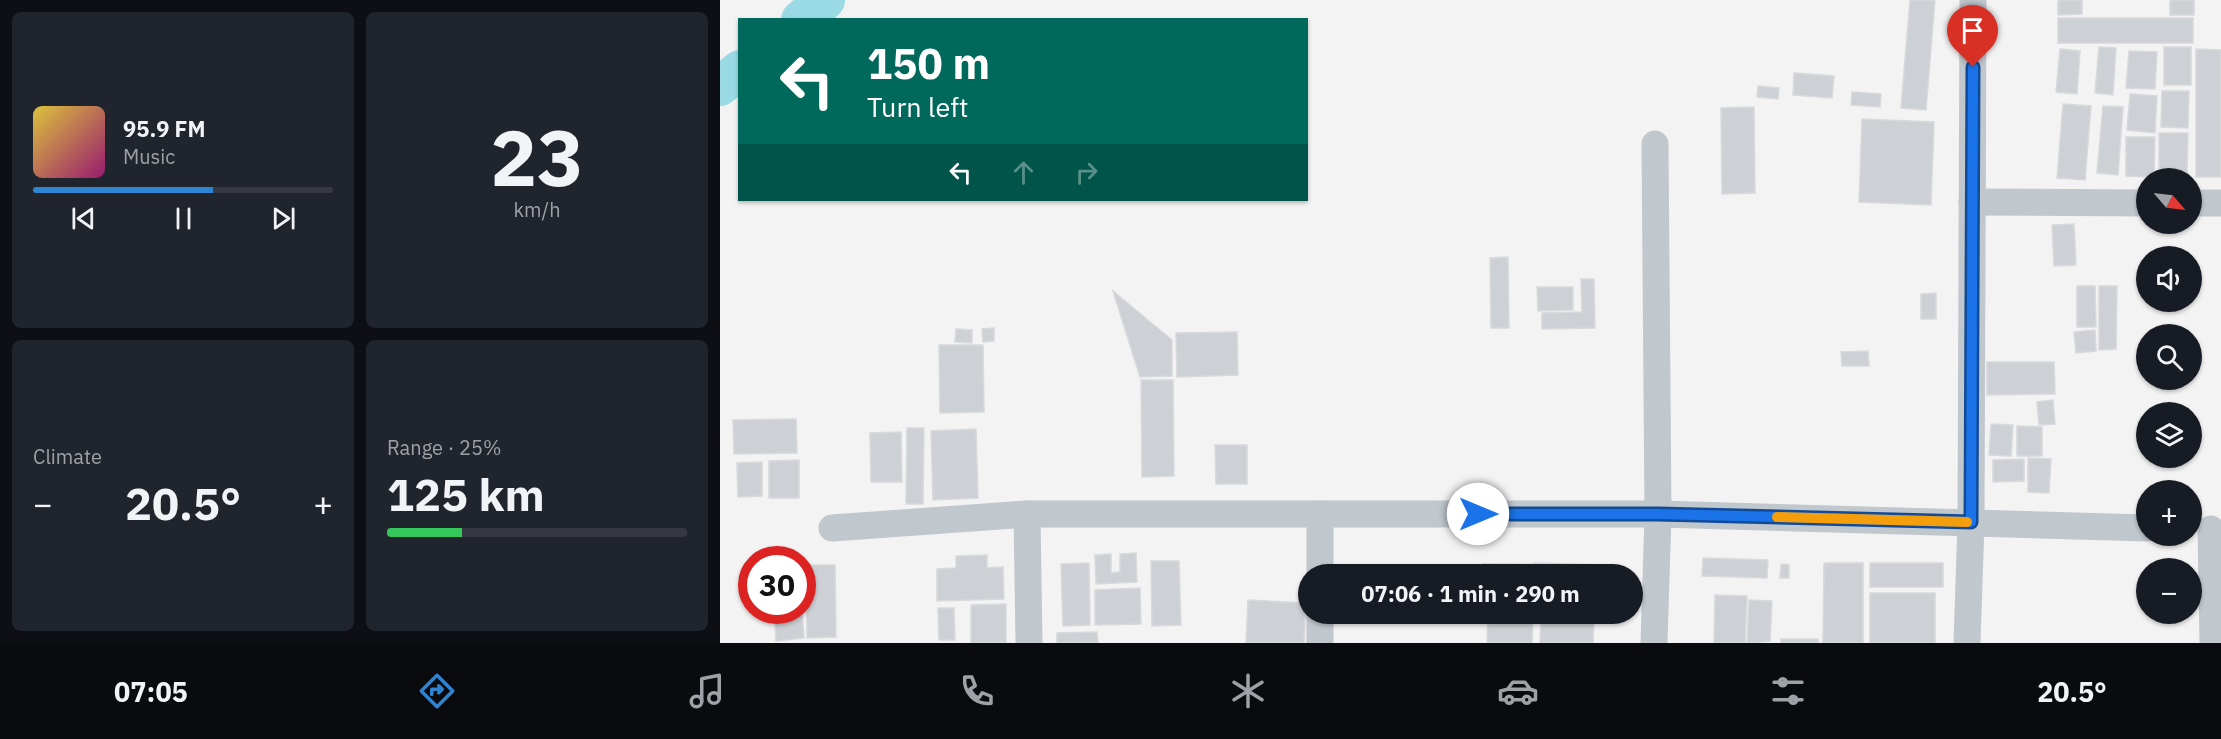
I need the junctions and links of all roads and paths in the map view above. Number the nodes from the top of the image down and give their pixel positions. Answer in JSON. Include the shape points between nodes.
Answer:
{"nodes":[{"id":1,"x":1973,"y":0,"type":"edge"},
{"id":2,"x":1655,"y":144,"type":"dead end"},
{"id":3,"x":1972,"y":202,"type":"junction"},
{"id":4,"x":2136,"y":203,"type":"edge"},
{"id":5,"x":2202,"y":203,"type":"edge"},
{"id":6,"x":2221,"y":203,"type":"edge"},
{"id":7,"x":1027,"y":514,"type":"junction"},
{"id":8,"x":1320,"y":514,"type":"junction"},
{"id":9,"x":1658,"y":514,"type":"junction"},
{"id":10,"x":1971,"y":522,"type":"junction"},
{"id":11,"x":832,"y":528,"type":"dead end"},
{"id":12,"x":2136,"y":528,"type":"edge"},
{"id":13,"x":2208,"y":529,"type":"edge"},
{"id":14,"x":1320,"y":564,"type":"edge"},
{"id":15,"x":1320,"y":624,"type":"edge"},
{"id":16,"x":1029,"y":643,"type":"edge"},
{"id":17,"x":1320,"y":643,"type":"edge"},
{"id":18,"x":1654,"y":643,"type":"edge"},
{"id":19,"x":1967,"y":643,"type":"edge"},
{"id":20,"x":2213,"y":643,"type":"edge"}],
"edges":[{"from":1,"to":3,"type":"street"},
{"from":2,"to":9,"type":"street"},
{"from":3,"to":4,"type":"street"},
{"from":3,"to":10,"type":"street"},
{"from":5,"to":6,"type":"street"},
{"from":7,"to":8,"type":"street"},
{"from":7,"to":11,"type":"street"},
{"from":7,"to":16,"type":"street"},
{"from":8,"to":9,"type":"street"},
{"from":8,"to":14,"type":"street"},
{"from":9,"to":10,"type":"street"},
{"from":9,"to":18,"type":"street"},
{"from":10,"to":12,"type":"street"},
{"from":10,"to":19,"type":"street"},
{"from":13,"to":20,"type":"street"},
{"from":15,"to":17,"type":"street"}]}
